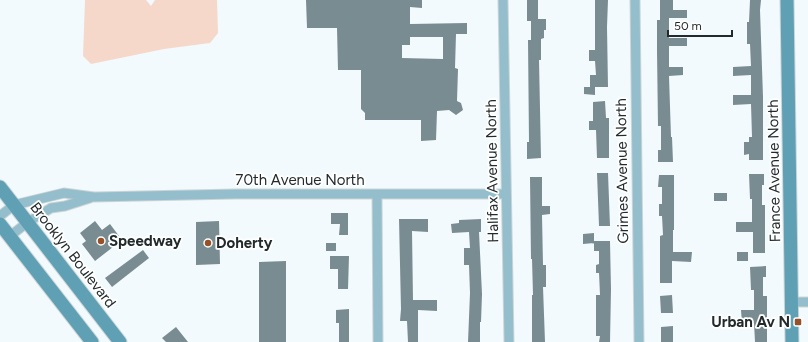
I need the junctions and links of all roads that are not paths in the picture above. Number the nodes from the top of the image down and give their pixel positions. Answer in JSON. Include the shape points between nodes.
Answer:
{"nodes":[{"id":1,"x":503,"y":0,"type":"edge"},
{"id":2,"x":635,"y":0,"type":"edge"},
{"id":3,"x":787,"y":0,"type":"edge"},
{"id":4,"x":0,"y":187,"type":"edge"},
{"id":5,"x":377,"y":194,"type":"junction"},
{"id":6,"x":506,"y":194,"type":"junction"},
{"id":7,"x":94,"y":197,"type":"junction"},
{"id":8,"x":14,"y":205,"type":"junction"},
{"id":9,"x":0,"y":216,"type":"edge"},
{"id":10,"x":28,"y":222,"type":"junction"},
{"id":11,"x":0,"y":224,"type":"edge"},
{"id":12,"x":10,"y":236,"type":"junction"},
{"id":13,"x":792,"y":302,"type":"junction"},
{"id":14,"x":808,"y":302,"type":"edge"},
{"id":15,"x":92,"y":342,"type":"edge"},
{"id":16,"x":120,"y":342,"type":"edge"},
{"id":17,"x":378,"y":342,"type":"edge"},
{"id":18,"x":509,"y":342,"type":"edge"},
{"id":19,"x":639,"y":342,"type":"edge"},
{"id":20,"x":792,"y":342,"type":"edge"}],
"edges":[{"from":1,"to":6,"type":"street","name":"Halifax Avenue North"},
{"from":2,"to":19,"type":"street","name":"Grimes Avenue North"},
{"from":3,"to":13,"type":"main road","name":"France Avenue North"},
{"from":4,"to":8,"type":"main road","name":"Brooklyn Boulevard"},
{"from":5,"to":6,"type":"street","name":"70th Avenue North"},
{"from":5,"to":7,"type":"street","name":"70th Avenue North"},
{"from":5,"to":17,"type":"street"},
{"from":6,"to":18,"type":"street","name":"Halifax Avenue North"},
{"from":7,"to":8,"type":"street","name":"70th Avenue North","via":[[64,193]]},
{"from":7,"to":10,"type":"street","name":"70th Avenue North","via":[[51,208]]},
{"from":8,"to":9,"type":"street","name":"70th Avenue North"},
{"from":8,"to":10,"type":"main road","name":"Brooklyn Boulevard"},
{"from":10,"to":12,"type":"street","name":"70th Avenue North"},
{"from":10,"to":16,"type":"main road","name":"Brooklyn Boulevard"},
{"from":11,"to":12,"type":"main road"},
{"from":12,"to":15,"type":"main road"},
{"from":13,"to":14,"type":"street"},
{"from":13,"to":20,"type":"main road","name":"France Avenue North"}]}
